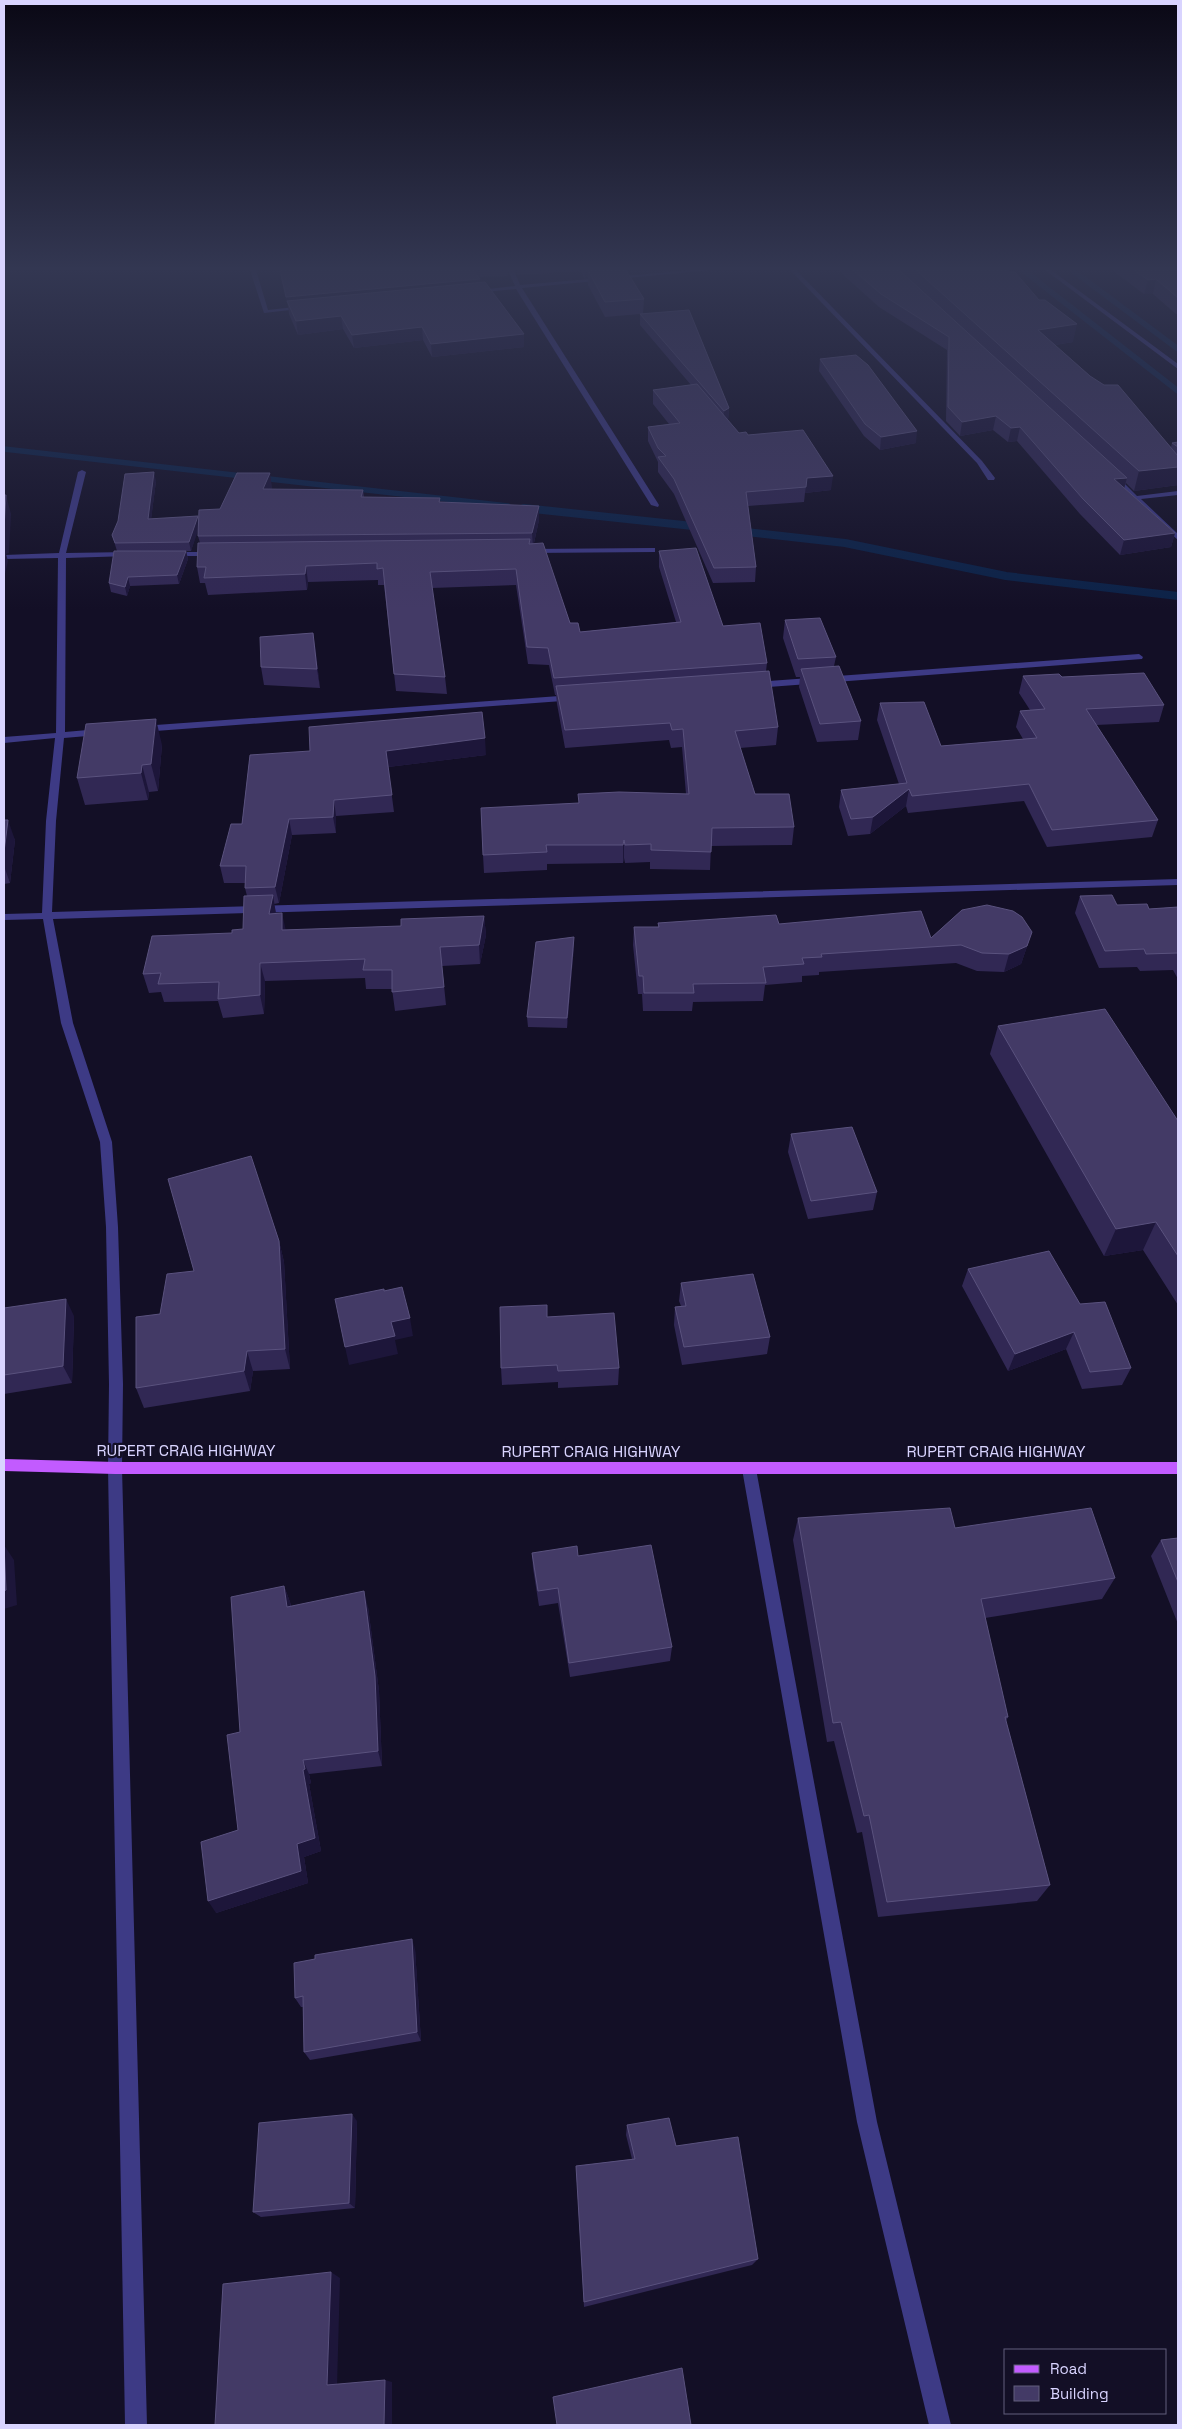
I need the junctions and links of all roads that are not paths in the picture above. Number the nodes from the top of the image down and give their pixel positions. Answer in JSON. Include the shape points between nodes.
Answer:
{"nodes":[{"id":1,"x":579,"y":383,"type":"edge"},
{"id":2,"x":903,"y":383,"type":"edge"},
{"id":3,"x":1106,"y":471,"type":"edge"},
{"id":4,"x":82,"y":472,"type":"dead end"},
{"id":5,"x":990,"y":478,"type":"dead end"},
{"id":6,"x":1178,"y":493,"type":"edge"},
{"id":7,"x":1135,"y":498,"type":"junction"},
{"id":8,"x":655,"y":505,"type":"dead end"},
{"id":9,"x":1178,"y":538,"type":"edge"},
{"id":10,"x":652,"y":550,"type":"dead end"},
{"id":11,"x":522,"y":551,"type":"edge"},
{"id":12,"x":142,"y":554,"type":"edge"},
{"id":13,"x":162,"y":554,"type":"edge"},
{"id":14,"x":222,"y":554,"type":"edge"},
{"id":15,"x":62,"y":555,"type":"junction"},
{"id":16,"x":4,"y":557,"type":"edge"},
{"id":17,"x":1139,"y":657,"type":"dead end"},
{"id":18,"x":743,"y":686,"type":"edge"},
{"id":19,"x":585,"y":697,"type":"edge"},
{"id":20,"x":129,"y":730,"type":"edge"},
{"id":21,"x":109,"y":732,"type":"edge"},
{"id":22,"x":60,"y":735,"type":"junction"},
{"id":23,"x":4,"y":740,"type":"edge"},
{"id":24,"x":1178,"y":882,"type":"edge"},
{"id":25,"x":47,"y":915,"type":"junction"},
{"id":26,"x":4,"y":917,"type":"edge"},
{"id":27,"x":4,"y":1465,"type":"edge"},
{"id":28,"x":115,"y":1468,"type":"junction"},
{"id":29,"x":1178,"y":1468,"type":"edge"},
{"id":30,"x":750,"y":1469,"type":"junction"},
{"id":31,"x":136,"y":2425,"type":"edge"},
{"id":32,"x":940,"y":2425,"type":"edge"}],
"edges":[{"from":1,"to":8,"type":"street"},
{"from":2,"to":5,"type":"street","via":[[980,462]]},
{"from":3,"to":7,"type":"street"},
{"from":4,"to":15,"type":"street"},
{"from":6,"to":7,"type":"street"},
{"from":7,"to":9,"type":"street"},
{"from":10,"to":11,"type":"street"},
{"from":12,"to":15,"type":"street"},
{"from":13,"to":14,"type":"street"},
{"from":15,"to":16,"type":"street"},
{"from":15,"to":22,"type":"street"},
{"from":17,"to":18,"type":"street"},
{"from":19,"to":20,"type":"street"},
{"from":21,"to":22,"type":"street"},
{"from":22,"to":23,"type":"street"},
{"from":22,"to":25,"type":"street","via":[[51,821]]},
{"from":24,"to":25,"type":"street"},
{"from":25,"to":26,"type":"street"},
{"from":25,"to":28,"type":"street","via":[[67,1023],[106,1142],[112,1227]]},
{"from":27,"to":28,"type":"main road","name":"RUPERT CRAIG HIGHWAY"},
{"from":28,"to":30,"type":"main road","name":"RUPERT CRAIG HIGHWAY"},
{"from":28,"to":31,"type":"street"},
{"from":29,"to":30,"type":"main road","name":"RUPERT CRAIG HIGHWAY"},
{"from":30,"to":32,"type":"street","via":[[867,2122]]}]}
